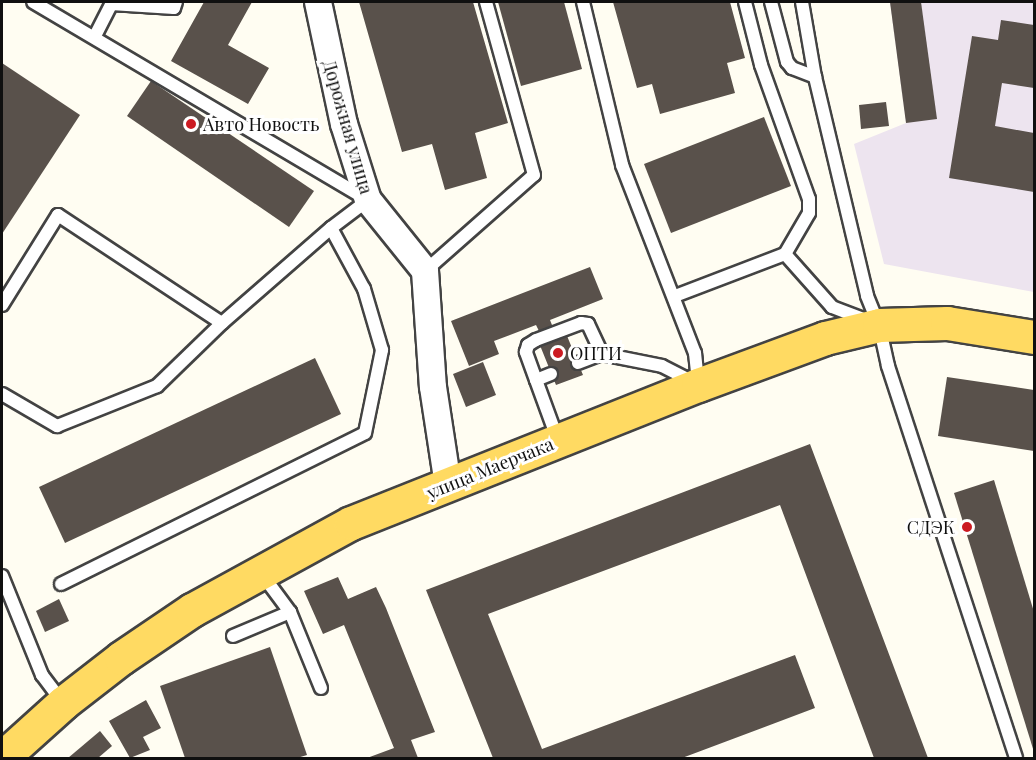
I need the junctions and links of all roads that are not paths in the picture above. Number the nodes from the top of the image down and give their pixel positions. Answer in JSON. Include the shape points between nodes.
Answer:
{"nodes":[{"id":1,"x":33,"y":2,"type":"edge"},
{"id":2,"x":176,"y":2,"type":"edge"},
{"id":3,"x":318,"y":2,"type":"edge"},
{"id":4,"x":486,"y":2,"type":"edge"},
{"id":5,"x":583,"y":2,"type":"edge"},
{"id":6,"x":745,"y":2,"type":"edge"},
{"id":7,"x":771,"y":2,"type":"edge"},
{"id":8,"x":802,"y":2,"type":"edge"},
{"id":9,"x":95,"y":36,"type":"junction"},
{"id":10,"x":815,"y":77,"type":"junction"},
{"id":11,"x":368,"y":200,"type":"junction"},
{"id":12,"x":331,"y":228,"type":"junction"},
{"id":13,"x":785,"y":254,"type":"junction"},
{"id":14,"x":425,"y":271,"type":"junction"},
{"id":15,"x":675,"y":296,"type":"junction"},
{"id":16,"x":2,"y":305,"type":"edge"},
{"id":17,"x":222,"y":323,"type":"junction"},
{"id":18,"x":879,"y":325,"type":"junction"},
{"id":19,"x":1035,"y":337,"type":"edge"},
{"id":20,"x":602,"y":354,"type":"junction"},
{"id":21,"x":578,"y":363,"type":"dead end"},
{"id":22,"x":552,"y":374,"type":"dead end"},
{"id":23,"x":536,"y":380,"type":"junction"},
{"id":24,"x":698,"y":385,"type":"junction"},
{"id":25,"x":2,"y":394,"type":"edge"},
{"id":26,"x":559,"y":441,"type":"junction"},
{"id":27,"x":448,"y":485,"type":"junction"},
{"id":28,"x":261,"y":572,"type":"junction"},
{"id":29,"x":2,"y":576,"type":"edge"},
{"id":30,"x":61,"y":584,"type":"dead end"},
{"id":31,"x":290,"y":612,"type":"junction"},
{"id":32,"x":233,"y":636,"type":"dead end"},
{"id":33,"x":321,"y":688,"type":"dead end"},
{"id":34,"x":63,"y":703,"type":"junction"},
{"id":35,"x":2,"y":758,"type":"edge"},
{"id":36,"x":1016,"y":759,"type":"edge"}],
"edges":[{"from":1,"to":9,"type":"lane"},
{"from":2,"to":9,"type":"lane","via":[[174,8],[111,4]]},
{"from":3,"to":11,"type":"street","name":"Дорожная улица","via":[[344,124]]},
{"from":4,"to":14,"type":"lane","via":[[534,175]]},
{"from":5,"to":15,"type":"lane","via":[[622,165]]},
{"from":6,"to":13,"type":"lane","via":[[761,65],[809,199],[809,213]]},
{"from":7,"to":10,"type":"lane","via":[[787,62]]},
{"from":8,"to":10,"type":"lane"},
{"from":9,"to":11,"type":"lane"},
{"from":10,"to":18,"type":"lane","via":[[867,296]]},
{"from":11,"to":12,"type":"lane"},
{"from":11,"to":14,"type":"street","name":"Дорожная улица"},
{"from":12,"to":17,"type":"lane"},
{"from":12,"to":30,"type":"lane","via":[[364,289],[382,350],[365,433]]},
{"from":13,"to":15,"type":"lane"},
{"from":13,"to":18,"type":"lane","via":[[832,307]]},
{"from":14,"to":27,"type":"street","via":[[433,387]]},
{"from":15,"to":24,"type":"lane","via":[[695,353]]},
{"from":16,"to":17,"type":"lane","via":[[58,215]]},
{"from":17,"to":25,"type":"lane","via":[[157,386],[57,426]]},
{"from":18,"to":19,"type":"main road","name":"улица Маерчака","via":[[947,323]]},
{"from":18,"to":24,"type":"main road","name":"улица Маерчака","via":[[825,338]]},
{"from":18,"to":36,"type":"lane","via":[[888,366]]},
{"from":20,"to":21,"type":"lane"},
{"from":20,"to":23,"type":"lane","via":[[588,324],[581,323],[536,340],[526,352]]},
{"from":20,"to":24,"type":"lane","via":[[662,366]]},
{"from":22,"to":23,"type":"lane"},
{"from":23,"to":26,"type":"lane"},
{"from":24,"to":26,"type":"main road","name":"улица Маерчака"},
{"from":26,"to":27,"type":"main road","name":"улица Маерчака"},
{"from":27,"to":28,"type":"main road","name":"улица Маерчака","via":[[351,523]]},
{"from":28,"to":31,"type":"lane"},
{"from":28,"to":34,"type":"main road","name":"улица Маерчака","via":[[192,610]]},
{"from":29,"to":34,"type":"lane","via":[[42,675]]},
{"from":31,"to":32,"type":"lane"},
{"from":31,"to":33,"type":"lane"},
{"from":34,"to":35,"type":"main road","name":"улица Маерчака"}]}
